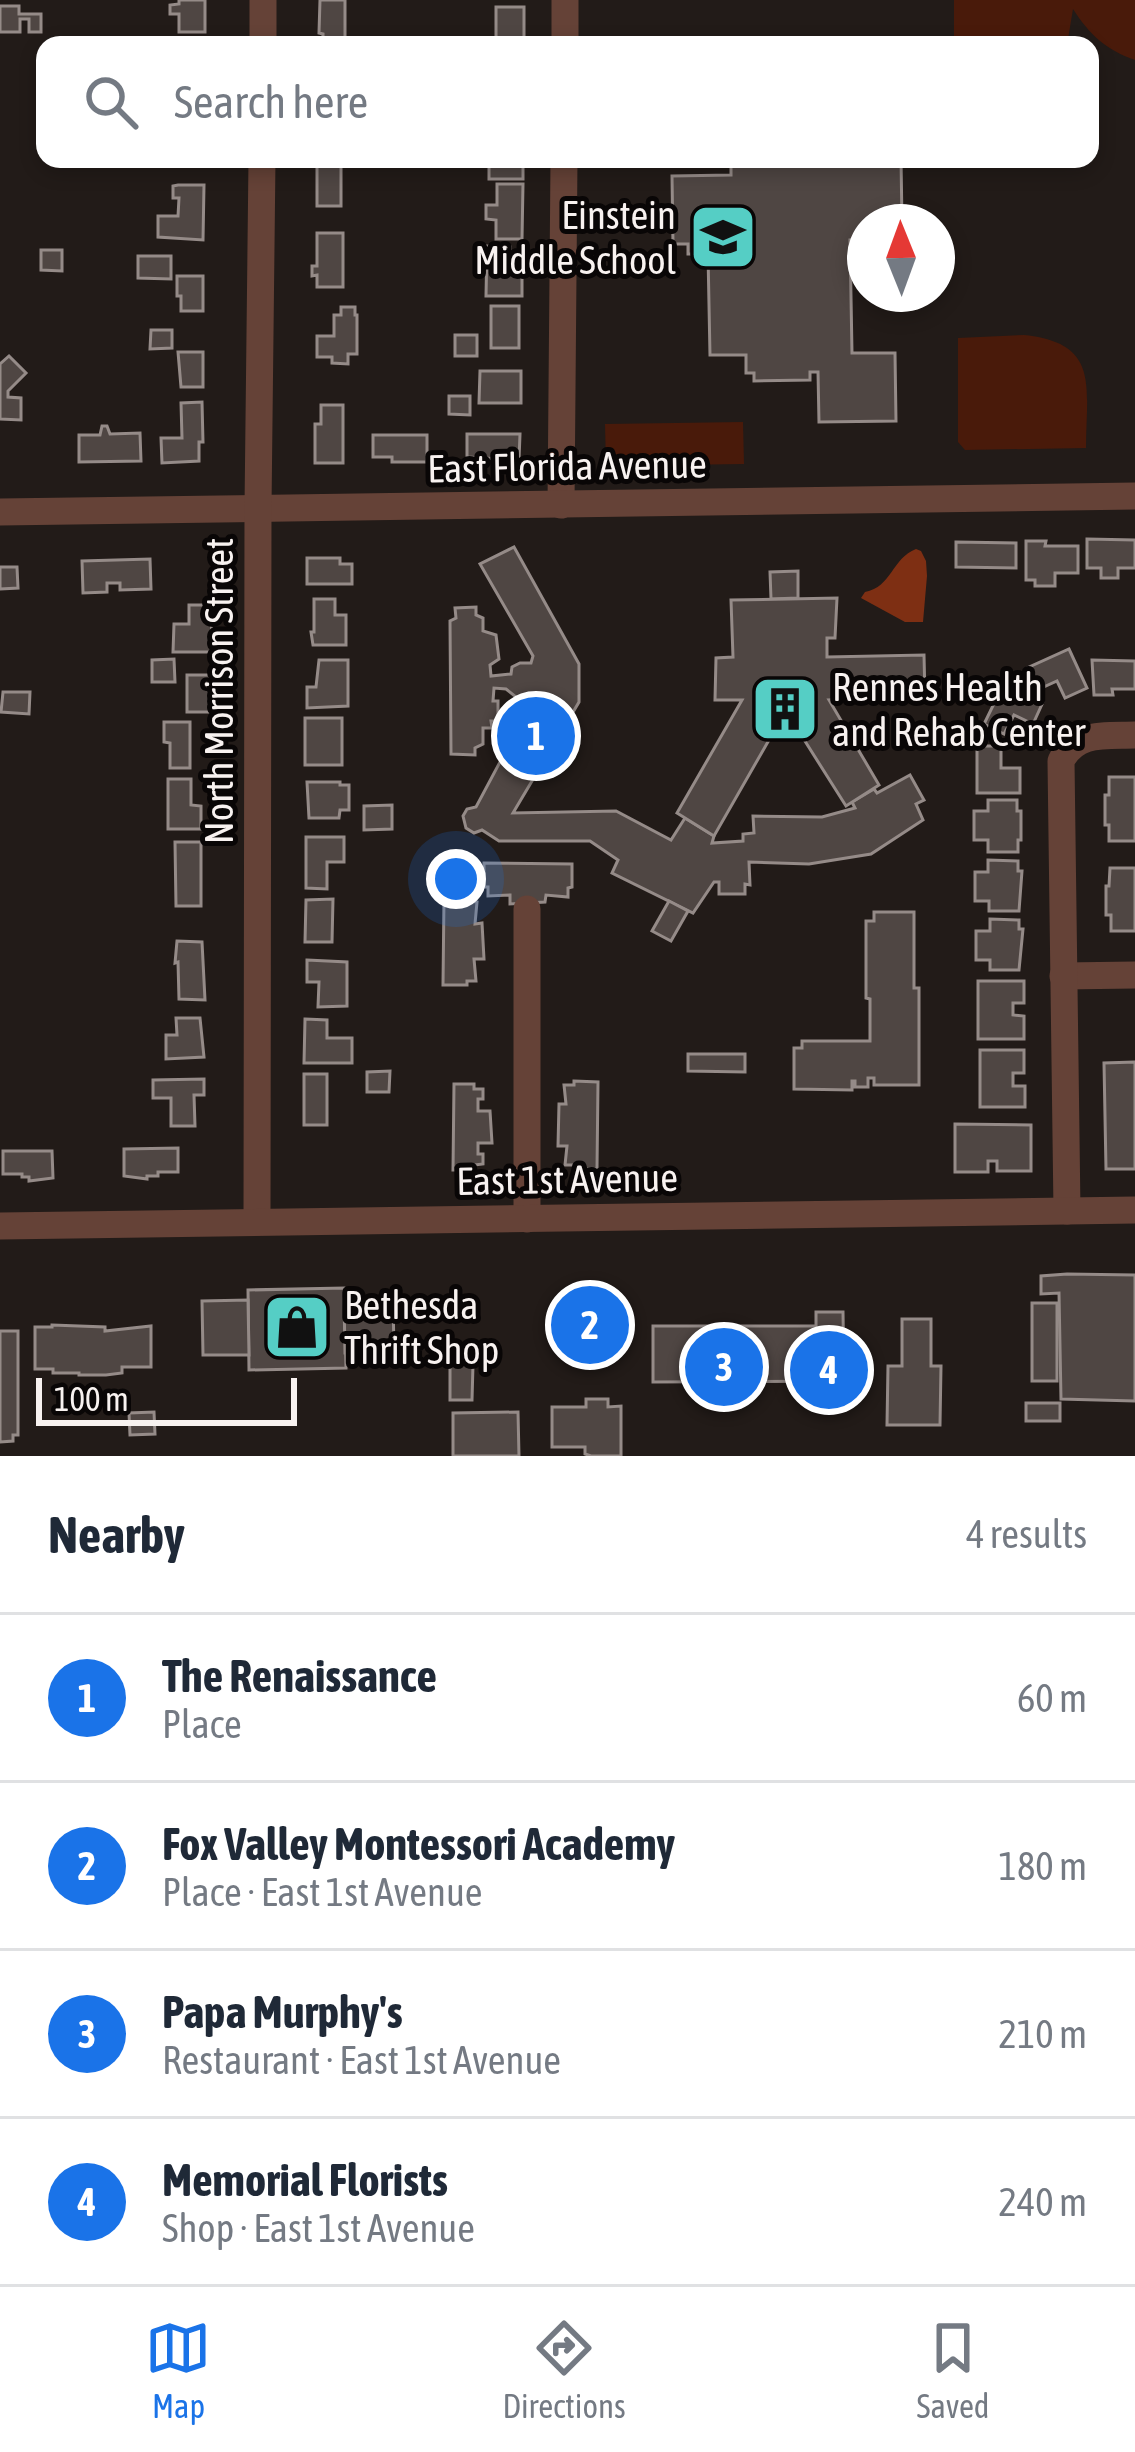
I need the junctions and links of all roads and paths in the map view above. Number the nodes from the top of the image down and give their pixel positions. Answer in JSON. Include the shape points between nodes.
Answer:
{"nodes":[{"id":1,"x":263,"y":0,"type":"edge"},
{"id":2,"x":565,"y":0,"type":"edge"},
{"id":3,"x":263,"y":36,"type":"edge"},
{"id":4,"x":565,"y":36,"type":"edge"},
{"id":5,"x":262,"y":168,"type":"edge"},
{"id":6,"x":564,"y":168,"type":"edge"},
{"id":7,"x":1135,"y":496,"type":"edge"},
{"id":8,"x":561,"y":505,"type":"junction"},
{"id":9,"x":258,"y":508,"type":"junction"},
{"id":10,"x":0,"y":512,"type":"edge"},
{"id":11,"x":1135,"y":735,"type":"edge"},
{"id":12,"x":527,"y":909,"type":"dead end"},
{"id":13,"x":1135,"y":975,"type":"edge"},
{"id":14,"x":1064,"y":976,"type":"junction"},
{"id":15,"x":1135,"y":1210,"type":"edge"},
{"id":16,"x":1067,"y":1211,"type":"junction"},
{"id":17,"x":527,"y":1219,"type":"junction"},
{"id":18,"x":256,"y":1222,"type":"junction"},
{"id":19,"x":0,"y":1226,"type":"edge"}],
"edges":[{"from":1,"to":3,"type":"street"},
{"from":2,"to":4,"type":"street"},
{"from":5,"to":9,"type":"street","name":"North Morrison Street"},
{"from":6,"to":8,"type":"street"},
{"from":7,"to":8,"type":"street","name":"East Florida Avenue"},
{"from":8,"to":9,"type":"street","name":"East Florida Avenue"},
{"from":9,"to":10,"type":"street","name":"East Florida Avenue"},
{"from":9,"to":18,"type":"street","name":"North Morrison Street"},
{"from":11,"to":14,"type":"street","via":[[1090,736],[1060,761]]},
{"from":12,"to":17,"type":"street"},
{"from":13,"to":14,"type":"street"},
{"from":14,"to":16,"type":"street"},
{"from":15,"to":16,"type":"street","name":"East 1st Avenue"},
{"from":16,"to":17,"type":"street","name":"East 1st Avenue"},
{"from":17,"to":18,"type":"street","name":"East 1st Avenue"},
{"from":18,"to":19,"type":"street","name":"East 1st Avenue"}]}
